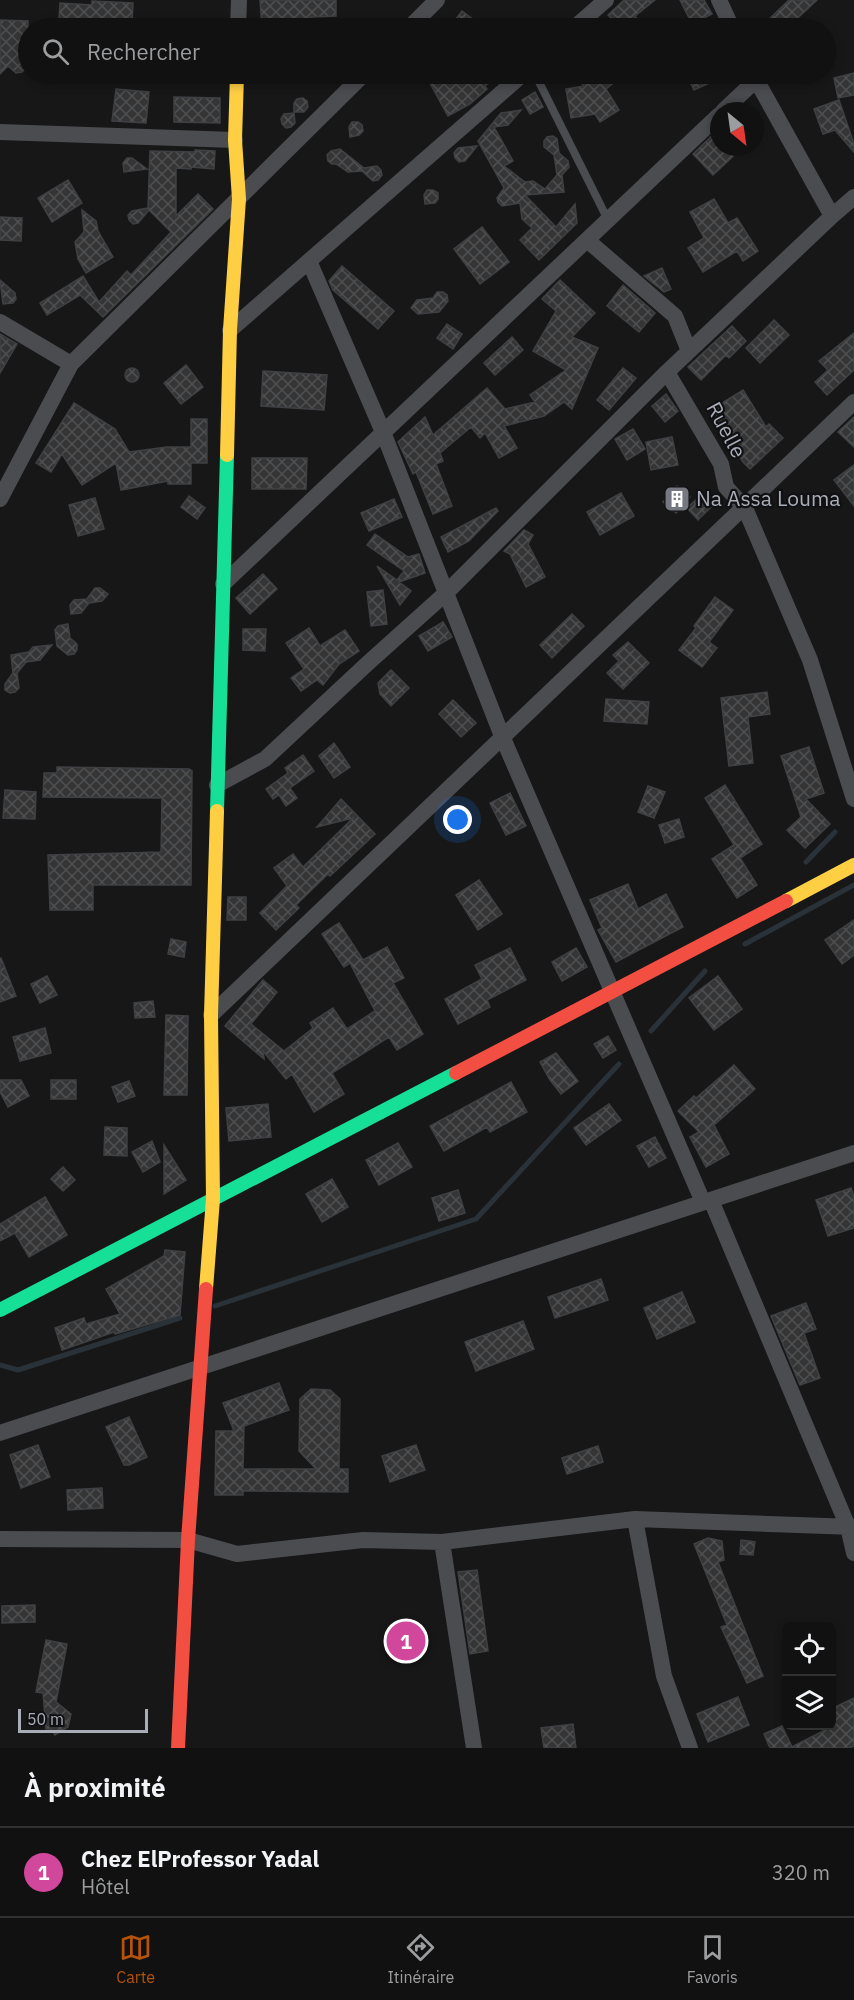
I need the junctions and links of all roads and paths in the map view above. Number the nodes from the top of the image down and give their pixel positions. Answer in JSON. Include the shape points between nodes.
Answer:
{"nodes":[{"id":1,"x":239,"y":0,"type":"edge"},
{"id":2,"x":437,"y":0,"type":"edge"},
{"id":3,"x":606,"y":0,"type":"edge"},
{"id":4,"x":719,"y":0,"type":"edge"},
{"id":5,"x":238,"y":18,"type":"edge"},
{"id":6,"x":419,"y":18,"type":"edge"},
{"id":7,"x":585,"y":18,"type":"edge"},
{"id":8,"x":727,"y":18,"type":"edge"},
{"id":9,"x":237,"y":84,"type":"edge"},
{"id":10,"x":354,"y":84,"type":"edge"},
{"id":11,"x":512,"y":84,"type":"edge"},
{"id":12,"x":540,"y":84,"type":"edge"},
{"id":13,"x":748,"y":84,"type":"edge"},
{"id":14,"x":758,"y":84,"type":"edge"},
{"id":15,"x":731,"y":102,"type":"edge"},
{"id":16,"x":710,"y":124,"type":"edge"},
{"id":17,"x":0,"y":132,"type":"edge"},
{"id":18,"x":235,"y":140,"type":"junction"},
{"id":19,"x":854,"y":197,"type":"edge"},
{"id":20,"x":239,"y":199,"type":"junction"},
{"id":21,"x":832,"y":216,"type":"junction"},
{"id":22,"x":608,"y":220,"type":"junction"},
{"id":23,"x":587,"y":240,"type":"junction"},
{"id":24,"x":309,"y":261,"type":"junction"},
{"id":25,"x":0,"y":322,"type":"edge"},
{"id":26,"x":230,"y":330,"type":"junction"},
{"id":27,"x":689,"y":351,"type":"junction"},
{"id":28,"x":71,"y":364,"type":"junction"},
{"id":29,"x":667,"y":372,"type":"junction"},
{"id":30,"x":854,"y":402,"type":"edge"},
{"id":31,"x":383,"y":432,"type":"junction"},
{"id":32,"x":0,"y":499,"type":"edge"},
{"id":33,"x":745,"y":508,"type":"junction"},
{"id":34,"x":223,"y":584,"type":"junction"},
{"id":35,"x":446,"y":593,"type":"junction"},
{"id":36,"x":502,"y":736,"type":"junction"},
{"id":37,"x":217,"y":784,"type":"junction"},
{"id":38,"x":854,"y":799,"type":"edge"},
{"id":39,"x":854,"y":865,"type":"edge"},
{"id":40,"x":612,"y":991,"type":"junction"},
{"id":41,"x":211,"y":1015,"type":"junction"},
{"id":42,"x":854,"y":1153,"type":"edge"},
{"id":43,"x":213,"y":1199,"type":"junction"},
{"id":44,"x":707,"y":1201,"type":"junction"},
{"id":45,"x":0,"y":1310,"type":"edge"},
{"id":46,"x":201,"y":1367,"type":"junction"},
{"id":47,"x":0,"y":1432,"type":"edge"},
{"id":48,"x":635,"y":1519,"type":"junction"},
{"id":49,"x":851,"y":1527,"type":"edge"},
{"id":50,"x":0,"y":1539,"type":"edge"},
{"id":51,"x":188,"y":1540,"type":"junction"},
{"id":52,"x":442,"y":1542,"type":"junction"},
{"id":53,"x":854,"y":1553,"type":"edge"},
{"id":54,"x":178,"y":1748,"type":"edge"},
{"id":55,"x":474,"y":1748,"type":"edge"},
{"id":56,"x":690,"y":1748,"type":"edge"}],
"edges":[{"from":1,"to":5,"type":"street"},
{"from":2,"to":6,"type":"street"},
{"from":3,"to":7,"type":"street"},
{"from":4,"to":8,"type":"street"},
{"from":9,"to":18,"type":"street"},
{"from":10,"to":20,"type":"street"},
{"from":11,"to":24,"type":"street"},
{"from":12,"to":22,"type":"lane"},
{"from":13,"to":15,"type":"street"},
{"from":14,"to":21,"type":"street"},
{"from":16,"to":22,"type":"street"},
{"from":17,"to":18,"type":"street"},
{"from":18,"to":20,"type":"street"},
{"from":19,"to":21,"type":"street"},
{"from":20,"to":26,"type":"street"},
{"from":20,"to":28,"type":"street"},
{"from":21,"to":27,"type":"street"},
{"from":22,"to":23,"type":"street"},
{"from":23,"to":27,"type":"street","via":[[675,316]]},
{"from":23,"to":31,"type":"street"},
{"from":24,"to":26,"type":"street"},
{"from":24,"to":31,"type":"street"},
{"from":25,"to":28,"type":"street"},
{"from":26,"to":34,"type":"street"},
{"from":27,"to":29,"type":"street"},
{"from":28,"to":32,"type":"street"},
{"from":29,"to":33,"type":"street","name":"Ruelle","via":[[721,464],[726,487]]},
{"from":29,"to":35,"type":"street"},
{"from":30,"to":33,"type":"street"},
{"from":31,"to":34,"type":"street"},
{"from":31,"to":35,"type":"street"},
{"from":33,"to":36,"type":"street"},
{"from":33,"to":38,"type":"street","name":"Ruelle","via":[[810,660]]},
{"from":34,"to":37,"type":"street"},
{"from":35,"to":36,"type":"street"},
{"from":35,"to":37,"type":"street","via":[[265,759]]},
{"from":36,"to":40,"type":"street"},
{"from":36,"to":41,"type":"street"},
{"from":37,"to":41,"type":"street"},
{"from":39,"to":40,"type":"street"},
{"from":40,"to":43,"type":"street"},
{"from":40,"to":44,"type":"street"},
{"from":41,"to":43,"type":"street"},
{"from":42,"to":44,"type":"street"},
{"from":43,"to":45,"type":"street"},
{"from":43,"to":46,"type":"street"},
{"from":44,"to":46,"type":"street"},
{"from":44,"to":49,"type":"street"},
{"from":46,"to":47,"type":"street"},
{"from":46,"to":51,"type":"street"},
{"from":48,"to":49,"type":"street"},
{"from":48,"to":52,"type":"street"},
{"from":48,"to":56,"type":"street","via":[[664,1676]]},
{"from":49,"to":53,"type":"street"},
{"from":50,"to":51,"type":"street"},
{"from":51,"to":52,"type":"street","via":[[237,1554],[363,1540]]},
{"from":51,"to":54,"type":"street"},
{"from":52,"to":55,"type":"street"}]}
